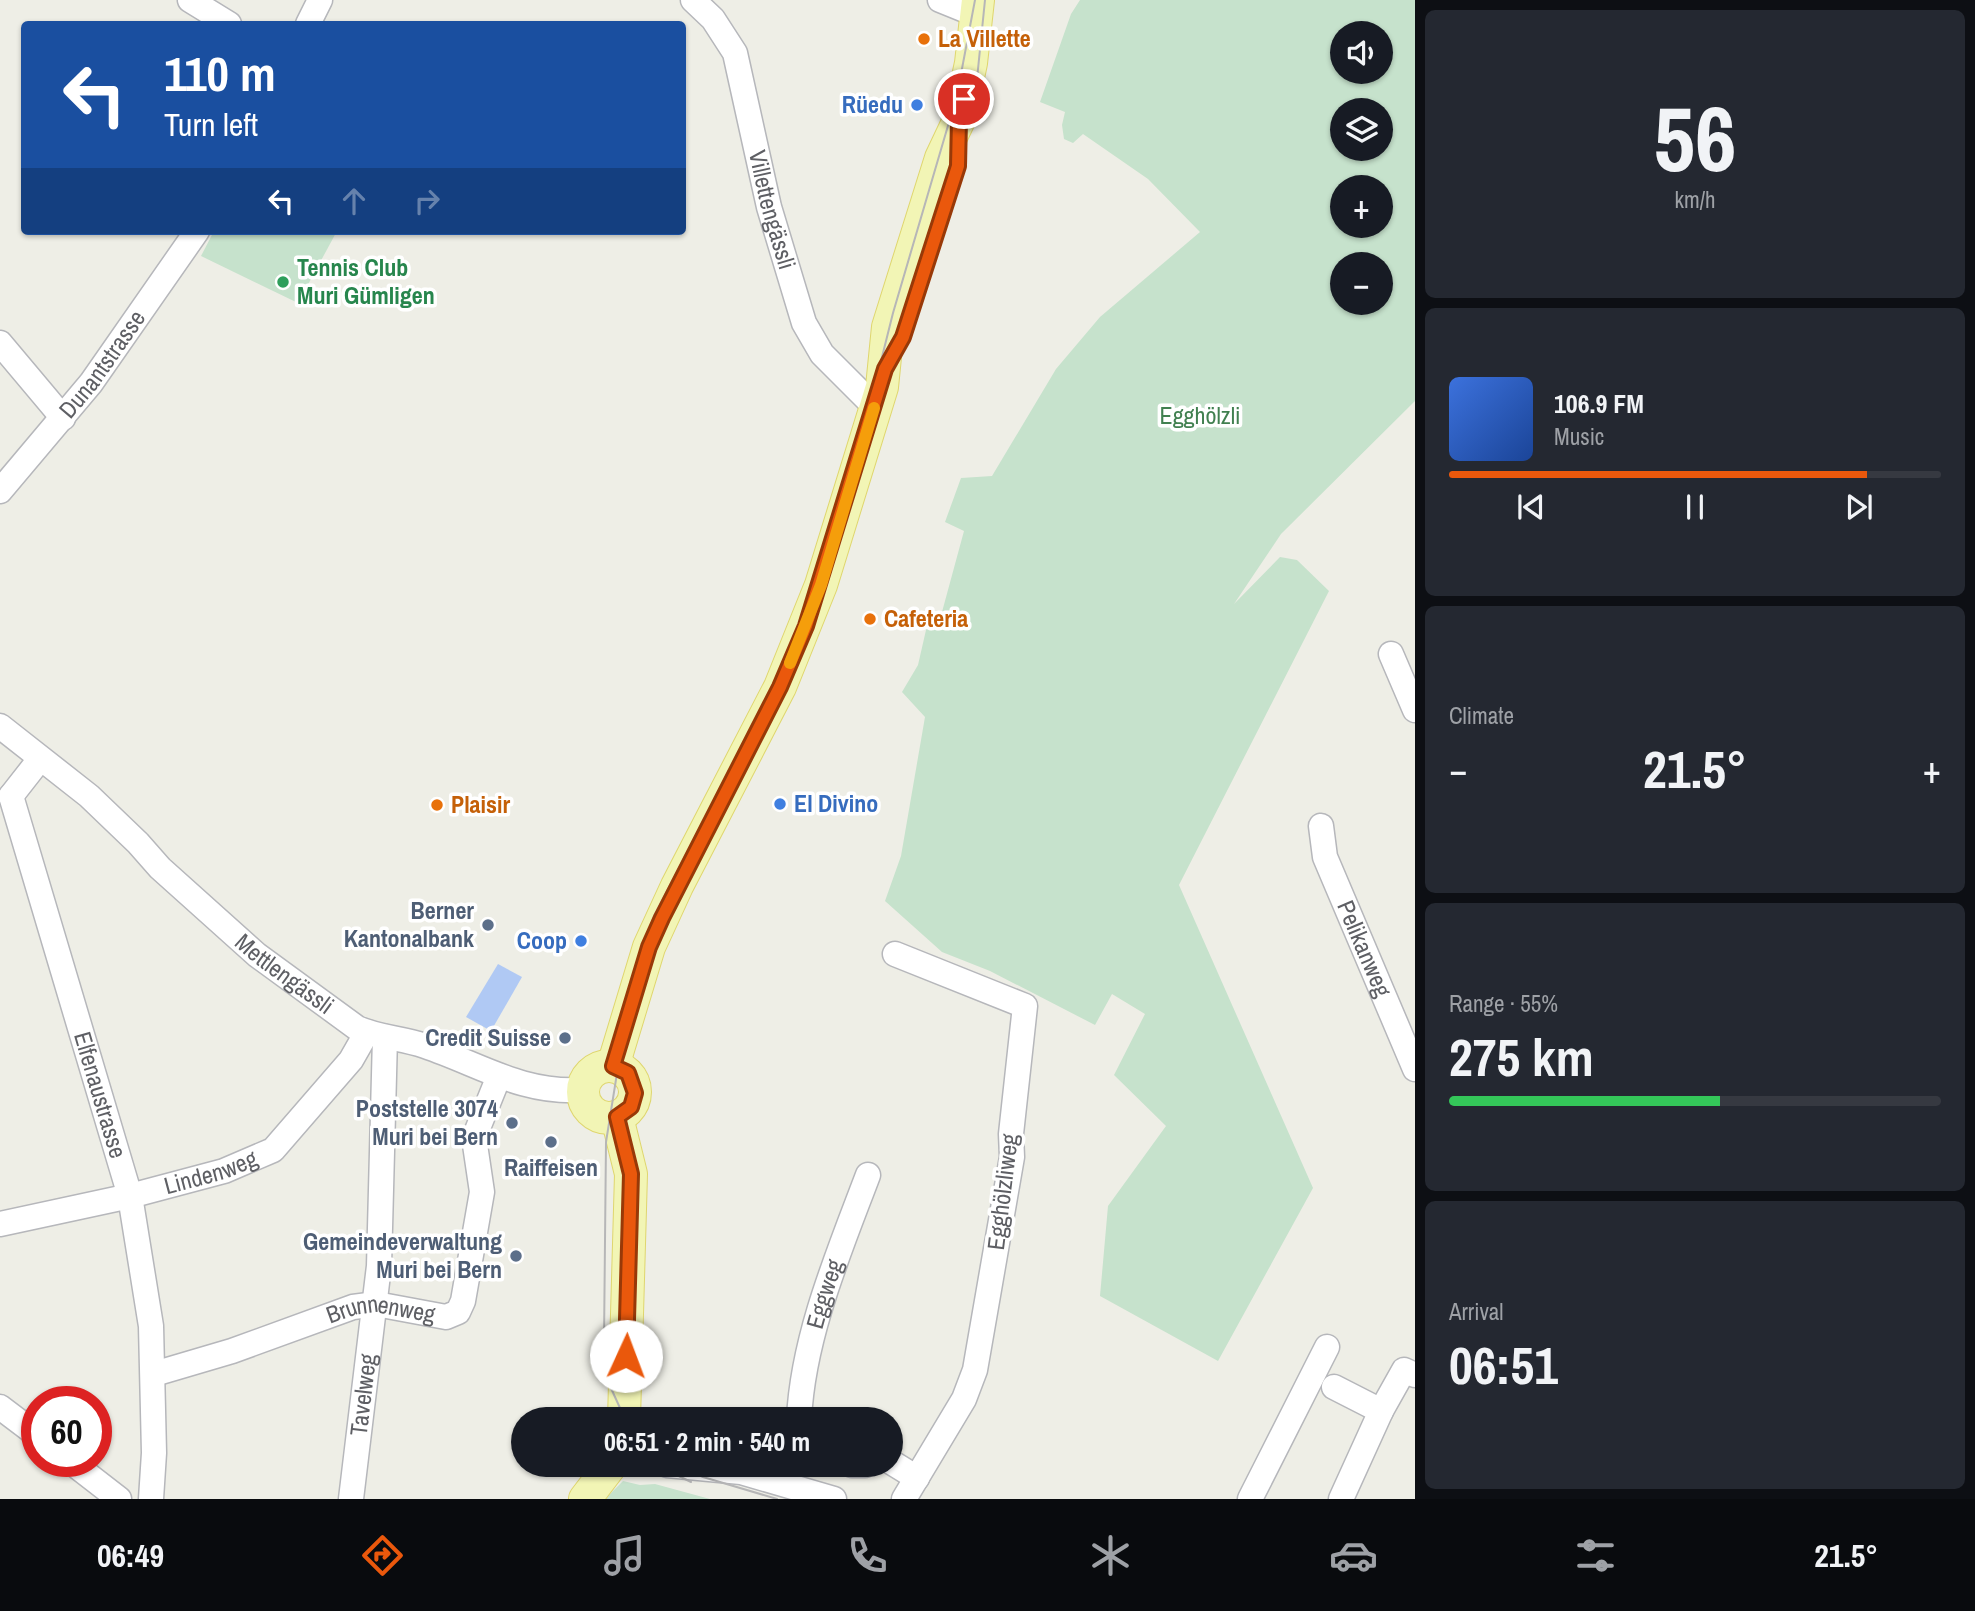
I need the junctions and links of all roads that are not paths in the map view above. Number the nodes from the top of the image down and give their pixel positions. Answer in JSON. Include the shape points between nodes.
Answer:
{"nodes":[{"id":1,"x":190,"y":0,"type":"edge"},
{"id":2,"x":320,"y":0,"type":"edge"},
{"id":3,"x":693,"y":0,"type":"edge"},
{"id":4,"x":940,"y":0,"type":"edge"},
{"id":5,"x":978,"y":7,"type":"edge"},
{"id":6,"x":224,"y":21,"type":"edge"},
{"id":7,"x":310,"y":21,"type":"edge"},
{"id":8,"x":194,"y":235,"type":"edge"},
{"id":9,"x":0,"y":343,"type":"edge"},
{"id":10,"x":875,"y":407,"type":"junction"},
{"id":11,"x":63,"y":418,"type":"junction"},
{"id":12,"x":0,"y":491,"type":"edge"},
{"id":13,"x":1391,"y":654,"type":"dead end"},
{"id":14,"x":1415,"y":710,"type":"edge"},
{"id":15,"x":0,"y":726,"type":"edge"},
{"id":16,"x":40,"y":759,"type":"junction"},
{"id":17,"x":6,"y":793,"type":"edge"},
{"id":18,"x":1321,"y":826,"type":"dead end"},
{"id":19,"x":895,"y":954,"type":"dead end"},
{"id":20,"x":376,"y":1035,"type":"junction"},
{"id":21,"x":613,"y":1066,"type":"junction"},
{"id":22,"x":1415,"y":1069,"type":"edge"},
{"id":23,"x":499,"y":1076,"type":"junction"},
{"id":24,"x":583,"y":1090,"type":"junction"},
{"id":25,"x":617,"y":1117,"type":"junction"},
{"id":26,"x":868,"y":1175,"type":"dead end"},
{"id":27,"x":131,"y":1196,"type":"junction"},
{"id":28,"x":2,"y":1217,"type":"edge"},
{"id":29,"x":376,"y":1304,"type":"junction"},
{"id":30,"x":1327,"y":1347,"type":"dead end"},
{"id":31,"x":1411,"y":1365,"type":"edge"},
{"id":32,"x":154,"y":1374,"type":"junction"},
{"id":33,"x":1334,"y":1387,"type":"dead end"},
{"id":34,"x":0,"y":1407,"type":"edge"},
{"id":35,"x":624,"y":1407,"type":"edge"},
{"id":36,"x":800,"y":1407,"type":"edge"},
{"id":37,"x":1381,"y":1411,"type":"junction"},
{"id":38,"x":21,"y":1423,"type":"edge"},
{"id":39,"x":903,"y":1469,"type":"edge"},
{"id":40,"x":91,"y":1477,"type":"edge"},
{"id":41,"x":602,"y":1477,"type":"edge"},
{"id":42,"x":758,"y":1477,"type":"edge"},
{"id":43,"x":917,"y":1478,"type":"junction"},
{"id":44,"x":119,"y":1499,"type":"edge"},
{"id":45,"x":151,"y":1499,"type":"edge"},
{"id":46,"x":351,"y":1499,"type":"edge"},
{"id":47,"x":585,"y":1499,"type":"edge"},
{"id":48,"x":834,"y":1499,"type":"edge"},
{"id":49,"x":904,"y":1499,"type":"edge"},
{"id":50,"x":1250,"y":1499,"type":"edge"},
{"id":51,"x":1341,"y":1499,"type":"edge"}],
"edges":[{"from":1,"to":6,"type":"street"},
{"from":2,"to":7,"type":"street"},
{"from":3,"to":10,"type":"street","name":"Villettengässli","via":[[713,19],[735,52],[769,207],[804,323],[822,354]]},
{"from":4,"to":5,"type":"street"},
{"from":5,"to":10,"type":"main road","via":[[959,120],[941,159],[888,327],[885,369]]},
{"from":8,"to":11,"type":"street","name":"Dunantstrasse","via":[[121,344]]},
{"from":9,"to":11,"type":"street"},
{"from":10,"to":21,"type":"main road","via":[[806,626],[780,687],[662,918]]},
{"from":11,"to":12,"type":"street","name":"Dunantstrasse"},
{"from":13,"to":14,"type":"street"},
{"from":15,"to":16,"type":"street"},
{"from":16,"to":17,"type":"street","name":"Elfenaustrasse"},
{"from":16,"to":20,"type":"street","name":"Mettlengässli","via":[[89,796],[160,868],[267,963]]},
{"from":17,"to":27,"type":"street","name":"Elfenaustrasse"},
{"from":18,"to":22,"type":"street","name":"Pelikanweg","via":[[1325,858]]},
{"from":19,"to":43,"type":"street","name":"Egghölzliweg","via":[[1025,1006],[1012,1157],[978,1360],[964,1399]]},
{"from":20,"to":23,"type":"street","name":"Mettlengässli","via":[[424,1045]]},
{"from":20,"to":27,"type":"street","name":"Lindenweg","via":[[273,1150],[224,1171]]},
{"from":20,"to":29,"type":"street","name":"Tavelweg"},
{"from":21,"to":24,"type":"main road","via":[[592,1073]]},
{"from":21,"to":25,"type":"main road","via":[[628,1073],[635,1086],[631,1107]]},
{"from":23,"to":24,"type":"street","name":"Mettlengässli","via":[[539,1090]]},
{"from":23,"to":29,"type":"street","name":"Brunnenweg","via":[[474,1138],[482,1192],[460,1308],[446,1317]]},
{"from":24,"to":25,"type":"main road","via":[[591,1110]]},
{"from":25,"to":35,"type":"main road","via":[[631,1174]]},
{"from":26,"to":36,"type":"street","name":"Eggweg","via":[[813,1338]]},
{"from":27,"to":28,"type":"street","name":"Lindenweg"},
{"from":27,"to":32,"type":"street","name":"Elfenaustrasse","via":[[152,1325]]},
{"from":29,"to":32,"type":"street","name":"Brunnenweg","via":[[354,1307]]},
{"from":29,"to":46,"type":"street","name":"Tavelweg"},
{"from":30,"to":50,"type":"street"},
{"from":31,"to":37,"type":"street"},
{"from":32,"to":45,"type":"street","name":"Elfenaustrasse"},
{"from":33,"to":37,"type":"street"},
{"from":34,"to":38,"type":"street"},
{"from":37,"to":51,"type":"street"},
{"from":39,"to":43,"type":"street"},
{"from":40,"to":44,"type":"street"},
{"from":41,"to":47,"type":"main road"},
{"from":42,"to":48,"type":"street"},
{"from":43,"to":49,"type":"street","name":"Egghölzliweg"}]}
